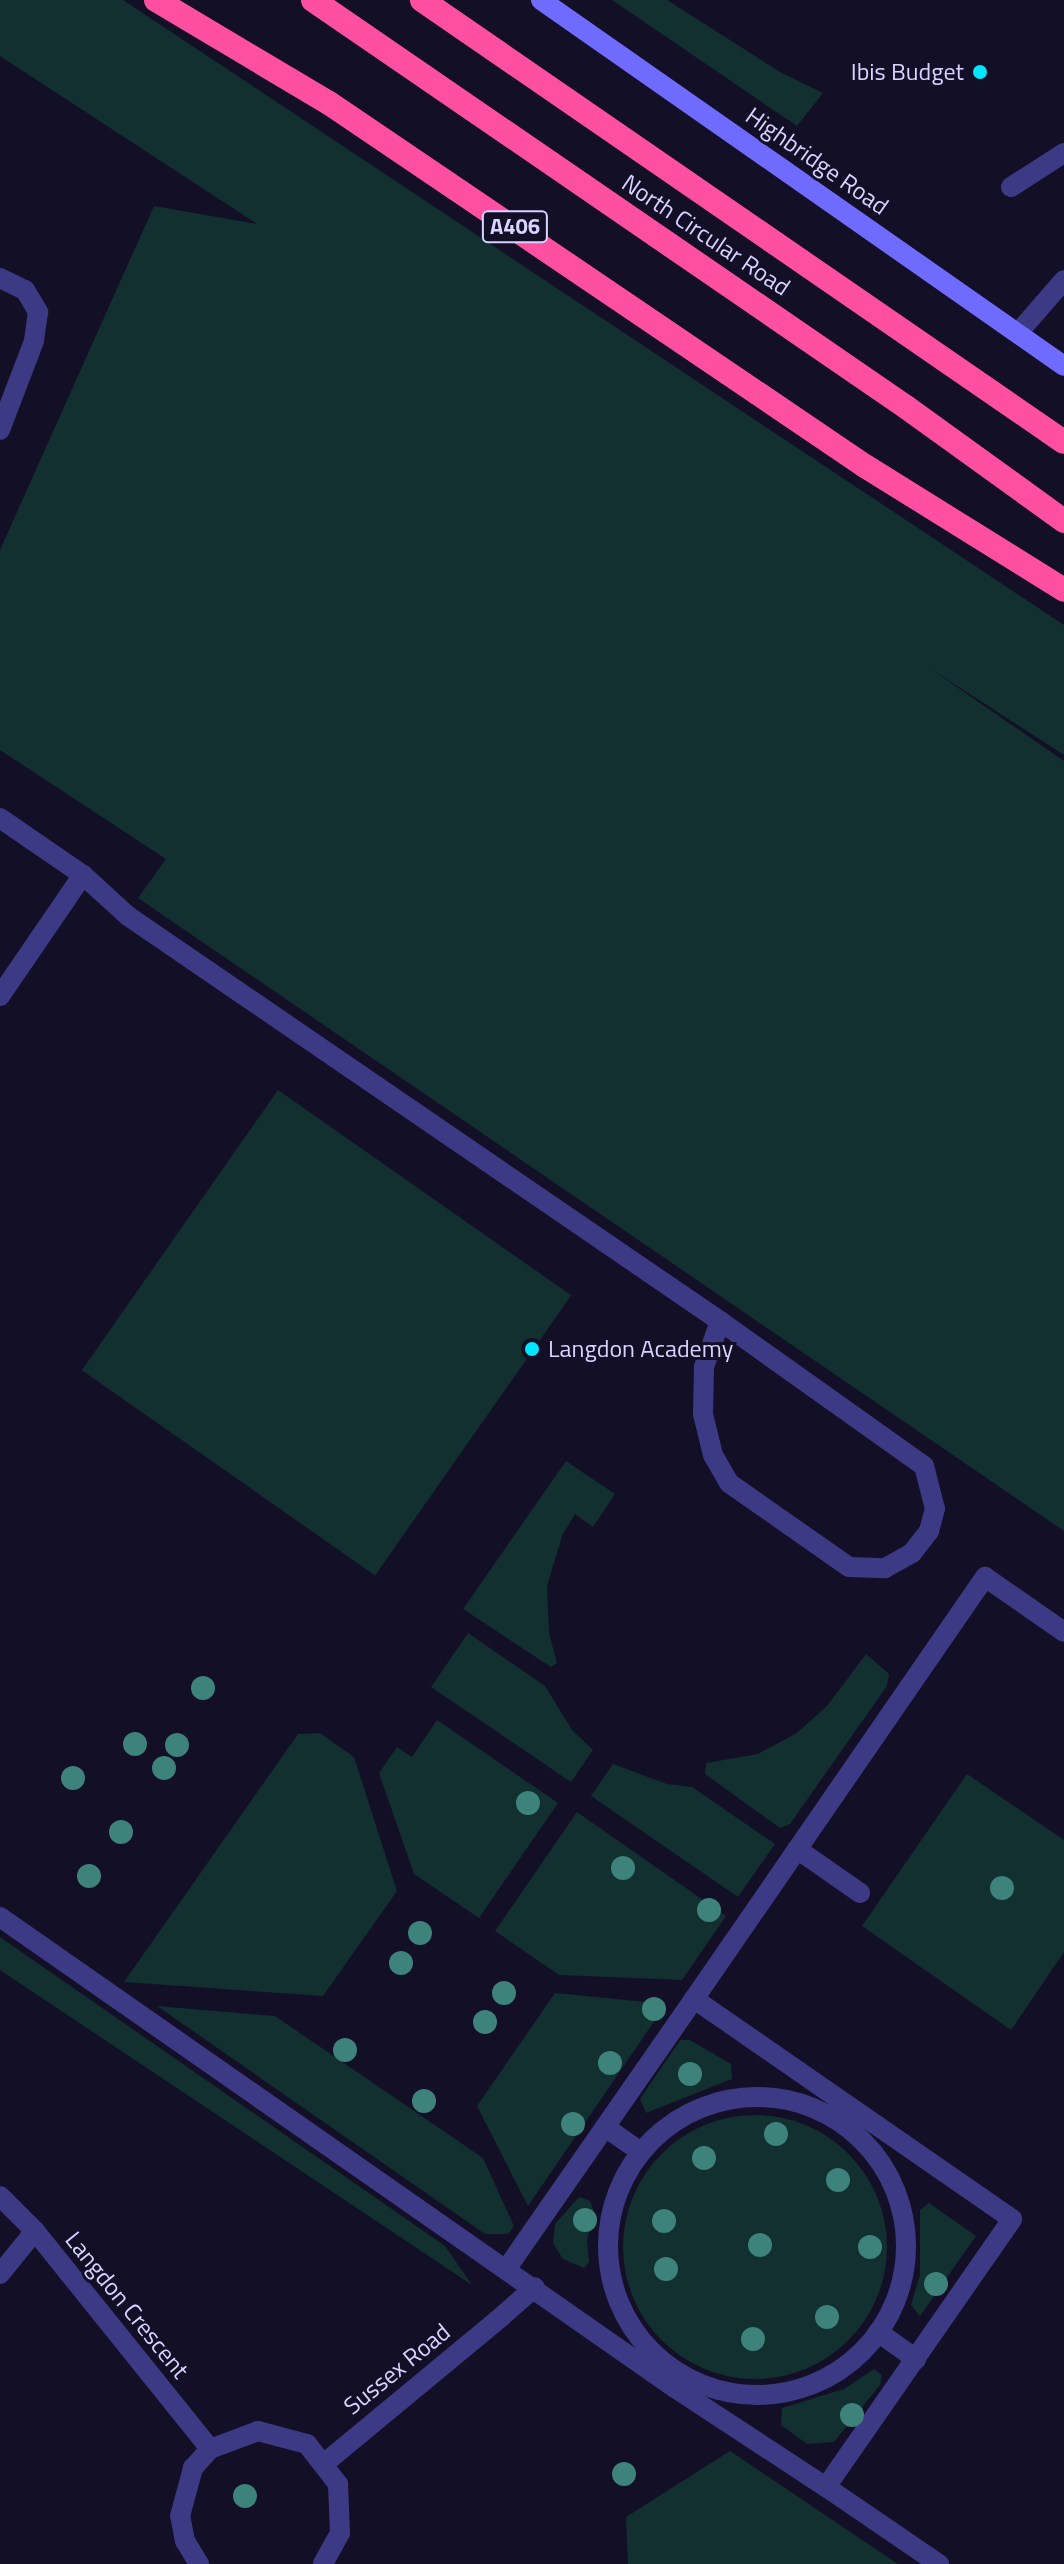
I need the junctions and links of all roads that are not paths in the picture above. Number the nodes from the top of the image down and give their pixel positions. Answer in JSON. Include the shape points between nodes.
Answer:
{"nodes":[{"id":1,"x":156,"y":0,"type":"edge"},
{"id":2,"x":313,"y":0,"type":"edge"},
{"id":3,"x":422,"y":0,"type":"edge"},
{"id":4,"x":541,"y":0,"type":"edge"},
{"id":5,"x":1064,"y":153,"type":"edge"},
{"id":6,"x":1011,"y":187,"type":"dead end"},
{"id":7,"x":0,"y":278,"type":"edge"},
{"id":8,"x":1064,"y":280,"type":"edge"},
{"id":9,"x":1018,"y":333,"type":"junction"},
{"id":10,"x":1064,"y":366,"type":"edge"},
{"id":11,"x":0,"y":430,"type":"edge"},
{"id":12,"x":1064,"y":442,"type":"edge"},
{"id":13,"x":1064,"y":521,"type":"edge"},
{"id":14,"x":1064,"y":590,"type":"edge"},
{"id":15,"x":0,"y":818,"type":"edge"},
{"id":16,"x":83,"y":875,"type":"junction"},
{"id":17,"x":0,"y":996,"type":"edge"},
{"id":18,"x":720,"y":1321,"type":"junction"},
{"id":19,"x":1064,"y":1632,"type":"edge"},
{"id":20,"x":797,"y":1849,"type":"junction"},
{"id":21,"x":860,"y":1893,"type":"dead end"},
{"id":22,"x":0,"y":1917,"type":"edge"},
{"id":23,"x":694,"y":1999,"type":"junction"},
{"id":24,"x":846,"y":2116,"type":"junction"},
{"id":25,"x":605,"y":2127,"type":"junction"},
{"id":26,"x":641,"y":2152,"type":"junction"},
{"id":27,"x":0,"y":2196,"type":"edge"},
{"id":28,"x":35,"y":2231,"type":"junction"},
{"id":29,"x":507,"y":2268,"type":"junction"},
{"id":30,"x":0,"y":2274,"type":"edge"},
{"id":31,"x":535,"y":2287,"type":"junction"},
{"id":32,"x":878,"y":2332,"type":"junction"},
{"id":33,"x":916,"y":2359,"type":"junction"},
{"id":34,"x":679,"y":2382,"type":"junction"},
{"id":35,"x":210,"y":2449,"type":"junction"},
{"id":36,"x":326,"y":2462,"type":"junction"},
{"id":37,"x":826,"y":2487,"type":"junction"},
{"id":38,"x":198,"y":2564,"type":"edge"},
{"id":39,"x":323,"y":2564,"type":"edge"},
{"id":40,"x":939,"y":2564,"type":"edge"}],
"edges":[{"from":1,"to":14,"type":"highway","number":"A406","via":[[329,103],[865,466]]},
{"from":2,"to":13,"type":"highway","name":"North Circular Road"},
{"from":3,"to":12,"type":"highway","name":"North Circular Road"},
{"from":4,"to":9,"type":"street","name":"Highbridge Road"},
{"from":5,"to":6,"type":"street"},
{"from":7,"to":11,"type":"street","via":[[25,290],[38,312],[34,341]]},
{"from":8,"to":9,"type":"street"},
{"from":9,"to":10,"type":"street","name":"Highbridge Road"},
{"from":15,"to":16,"type":"street"},
{"from":16,"to":17,"type":"street"},
{"from":16,"to":18,"type":"street","via":[[128,916]]},
{"from":18,"to":18,"type":"street","via":[[704,1367],[703,1414],[713,1455],[729,1483],[849,1567],[885,1568],[912,1553],[929,1531],[935,1509],[924,1466]]},
{"from":19,"to":20,"type":"street","via":[[985,1577]]},
{"from":20,"to":21,"type":"street"},
{"from":20,"to":23,"type":"street"},
{"from":22,"to":29,"type":"street"},
{"from":23,"to":24,"type":"street"},
{"from":23,"to":25,"type":"street"},
{"from":24,"to":26,"type":"street","via":[[801,2103],[740,2098],[681,2117]]},
{"from":24,"to":32,"type":"street","via":[[877,2157],[902,2214],[903,2276]]},
{"from":24,"to":33,"type":"street","via":[[1012,2219]]},
{"from":25,"to":26,"type":"street"},
{"from":25,"to":29,"type":"street"},
{"from":26,"to":34,"type":"street","via":[[619,2187],[610,2216],[610,2278],[636,2335]]},
{"from":27,"to":28,"type":"street","name":"Langdon Crescent"},
{"from":28,"to":30,"type":"street"},
{"from":28,"to":35,"type":"street","name":"Langdon Crescent"},
{"from":29,"to":31,"type":"street"},
{"from":31,"to":34,"type":"street"},
{"from":31,"to":36,"type":"street","name":"Sussex Road"},
{"from":32,"to":33,"type":"street"},
{"from":32,"to":34,"type":"street","via":[[833,2375],[804,2388],[742,2395]]},
{"from":33,"to":37,"type":"street"},
{"from":34,"to":37,"type":"street"},
{"from":35,"to":36,"type":"street","via":[[258,2431],[307,2444]]},
{"from":35,"to":38,"type":"street","via":[[193,2468],[181,2504],[185,2541]]},
{"from":36,"to":39,"type":"street","via":[[343,2509],[340,2533]]},
{"from":37,"to":40,"type":"street"}]}
